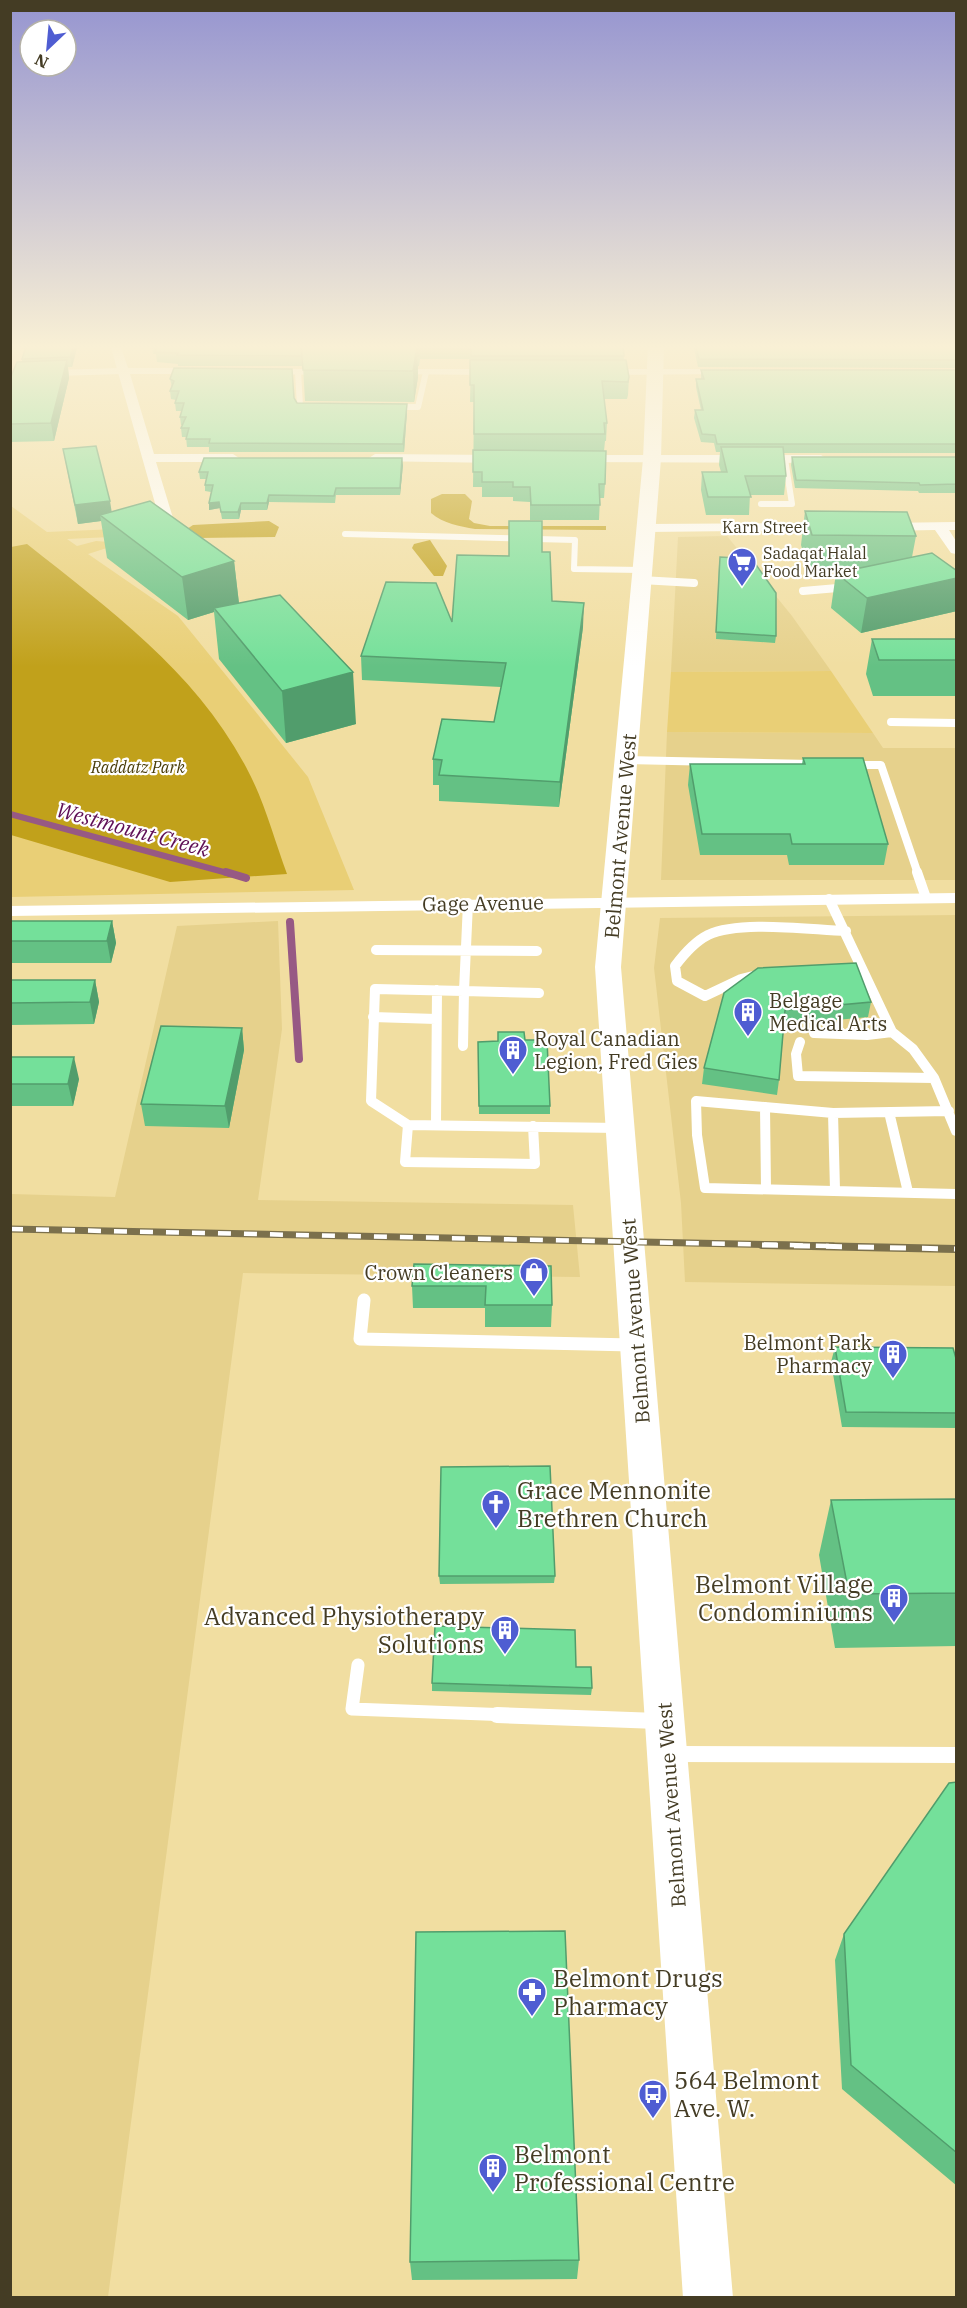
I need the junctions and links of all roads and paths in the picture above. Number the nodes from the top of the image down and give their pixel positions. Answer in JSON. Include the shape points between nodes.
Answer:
{"nodes":[{"id":1,"x":147,"y":452,"type":"edge"},
{"id":2,"x":652,"y":452,"type":"edge"},
{"id":3,"x":149,"y":458,"type":"junction"},
{"id":4,"x":244,"y":458,"type":"edge"},
{"id":5,"x":361,"y":458,"type":"edge"},
{"id":6,"x":514,"y":459,"type":"edge"},
{"id":7,"x":561,"y":459,"type":"edge"},
{"id":8,"x":652,"y":459,"type":"junction"},
{"id":9,"x":785,"y":459,"type":"junction"},
{"id":10,"x":831,"y":459,"type":"edge"},
{"id":11,"x":761,"y":504,"type":"dead end"},
{"id":12,"x":939,"y":526,"type":"junction"},
{"id":13,"x":957,"y":526,"type":"edge"},
{"id":14,"x":845,"y":527,"type":"edge"},
{"id":15,"x":868,"y":527,"type":"edge"},
{"id":16,"x":169,"y":528,"type":"edge"},
{"id":17,"x":646,"y":528,"type":"junction"},
{"id":18,"x":345,"y":534,"type":"dead end"},
{"id":19,"x":957,"y":550,"type":"edge"},
{"id":20,"x":642,"y":575,"type":"junction"},
{"id":21,"x":694,"y":583,"type":"dead end"},
{"id":22,"x":861,"y":585,"type":"edge"},
{"id":23,"x":803,"y":591,"type":"dead end"},
{"id":24,"x":891,"y":722,"type":"dead end"},
{"id":25,"x":957,"y":723,"type":"edge"},
{"id":26,"x":626,"y":760,"type":"junction"},
{"id":27,"x":823,"y":764,"type":"edge"},
{"id":28,"x":846,"y":765,"type":"edge"},
{"id":29,"x":926,"y":898,"type":"junction"},
{"id":30,"x":957,"y":898,"type":"edge"},
{"id":31,"x":829,"y":899,"type":"junction"},
{"id":32,"x":614,"y":901,"type":"junction"},
{"id":33,"x":468,"y":903,"type":"junction"},
{"id":34,"x":10,"y":911,"type":"edge"},
{"id":35,"x":846,"y":931,"type":"junction"},
{"id":36,"x":376,"y":950,"type":"dead end"},
{"id":37,"x":466,"y":950,"type":"junction"},
{"id":38,"x":537,"y":951,"type":"dead end"},
{"id":39,"x":861,"y":965,"type":"junction"},
{"id":40,"x":849,"y":966,"type":"edge"},
{"id":41,"x":770,"y":972,"type":"edge"},
{"id":42,"x":436,"y":990,"type":"junction"},
{"id":43,"x":464,"y":991,"type":"junction"},
{"id":44,"x":538,"y":993,"type":"dead end"},
{"id":45,"x":373,"y":1017,"type":"junction"},
{"id":46,"x":436,"y":1019,"type":"junction"},
{"id":47,"x":892,"y":1032,"type":"junction"},
{"id":48,"x":814,"y":1033,"type":"dead end"},
{"id":49,"x":800,"y":1042,"type":"dead end"},
{"id":50,"x":463,"y":1046,"type":"dead end"},
{"id":51,"x":934,"y":1078,"type":"junction"},
{"id":52,"x":765,"y":1107,"type":"junction"},
{"id":53,"x":949,"y":1111,"type":"junction"},
{"id":54,"x":889,"y":1112,"type":"junction"},
{"id":55,"x":834,"y":1113,"type":"junction"},
{"id":56,"x":436,"y":1124,"type":"junction"},
{"id":57,"x":408,"y":1125,"type":"junction"},
{"id":58,"x":533,"y":1126,"type":"junction"},
{"id":59,"x":620,"y":1128,"type":"junction"},
{"id":60,"x":957,"y":1131,"type":"edge"},
{"id":61,"x":766,"y":1189,"type":"junction"},
{"id":62,"x":835,"y":1190,"type":"junction"},
{"id":63,"x":908,"y":1192,"type":"junction"},
{"id":64,"x":957,"y":1194,"type":"edge"},
{"id":65,"x":363,"y":1300,"type":"dead end"},
{"id":66,"x":636,"y":1345,"type":"junction"},
{"id":67,"x":358,"y":1665,"type":"dead end"},
{"id":68,"x":666,"y":1738,"type":"junction"},
{"id":69,"x":957,"y":1755,"type":"edge"},
{"id":70,"x":708,"y":2298,"type":"edge"}],
"edges":[{"from":1,"to":3,"type":"street"},
{"from":2,"to":8,"type":"street","name":"Belmont Avenue West"},
{"from":3,"to":4,"type":"street"},
{"from":3,"to":16,"type":"street"},
{"from":5,"to":6,"type":"street"},
{"from":7,"to":8,"type":"street"},
{"from":8,"to":9,"type":"street"},
{"from":8,"to":17,"type":"street","name":"Belmont Avenue West"},
{"from":9,"to":10,"type":"street"},
{"from":9,"to":11,"type":"lane","via":[[792,504]]},
{"from":12,"to":13,"type":"street"},
{"from":12,"to":15,"type":"street"},
{"from":12,"to":19,"type":"street"},
{"from":14,"to":17,"type":"street","name":"Karn Street"},
{"from":17,"to":20,"type":"street","name":"Belmont Avenue West"},
{"from":18,"to":20,"type":"lane","via":[[575,540],[574,569]]},
{"from":20,"to":21,"type":"lane"},
{"from":20,"to":26,"type":"street","name":"Belmont Avenue West"},
{"from":22,"to":23,"type":"lane"},
{"from":24,"to":25,"type":"lane"},
{"from":26,"to":27,"type":"lane"},
{"from":26,"to":32,"type":"street","name":"Belmont Avenue West"},
{"from":28,"to":29,"type":"lane","via":[[880,765]]},
{"from":29,"to":30,"type":"street","name":"Gage Avenue"},
{"from":29,"to":31,"type":"street","name":"Gage Avenue"},
{"from":31,"to":32,"type":"street","name":"Gage Avenue"},
{"from":31,"to":35,"type":"lane"},
{"from":32,"to":33,"type":"street","name":"Gage Avenue"},
{"from":32,"to":59,"type":"street","name":"Belmont Avenue West","via":[[608,967]]},
{"from":33,"to":34,"type":"street","name":"Gage Avenue"},
{"from":33,"to":37,"type":"lane"},
{"from":35,"to":39,"type":"lane"},
{"from":35,"to":41,"type":"lane","via":[[714,933],[689,947],[675,966],[677,981],[705,996],[741,979]]},
{"from":36,"to":37,"type":"lane"},
{"from":37,"to":38,"type":"lane"},
{"from":37,"to":43,"type":"lane"},
{"from":39,"to":40,"type":"lane"},
{"from":39,"to":47,"type":"lane"},
{"from":42,"to":43,"type":"lane"},
{"from":42,"to":45,"type":"lane","via":[[375,989]]},
{"from":42,"to":46,"type":"lane"},
{"from":43,"to":44,"type":"lane"},
{"from":43,"to":50,"type":"lane"},
{"from":45,"to":46,"type":"lane"},
{"from":45,"to":57,"type":"lane","via":[[371,1101]]},
{"from":46,"to":56,"type":"lane"},
{"from":47,"to":48,"type":"lane"},
{"from":47,"to":51,"type":"lane","via":[[913,1049]]},
{"from":49,"to":51,"type":"lane","via":[[796,1054],[798,1076]]},
{"from":51,"to":53,"type":"lane"},
{"from":52,"to":55,"type":"lane"},
{"from":52,"to":61,"type":"lane"},
{"from":52,"to":61,"type":"lane","via":[[696,1101],[705,1188]]},
{"from":53,"to":54,"type":"lane"},
{"from":53,"to":60,"type":"lane"},
{"from":54,"to":55,"type":"lane"},
{"from":54,"to":63,"type":"lane"},
{"from":55,"to":62,"type":"lane"},
{"from":56,"to":57,"type":"lane"},
{"from":56,"to":58,"type":"lane"},
{"from":57,"to":58,"type":"lane","via":[[405,1162],[535,1164]]},
{"from":58,"to":59,"type":"lane"},
{"from":59,"to":66,"type":"street","name":"Belmont Avenue West"},
{"from":61,"to":62,"type":"lane"},
{"from":62,"to":63,"type":"lane"},
{"from":63,"to":64,"type":"lane"},
{"from":65,"to":66,"type":"lane","via":[[360,1339]]},
{"from":66,"to":68,"type":"street","name":"Belmont Avenue West"},
{"from":67,"to":68,"type":"lane","via":[[352,1709]]},
{"from":68,"to":69,"type":"lane"},
{"from":68,"to":70,"type":"street","name":"Belmont Avenue West"}]}
